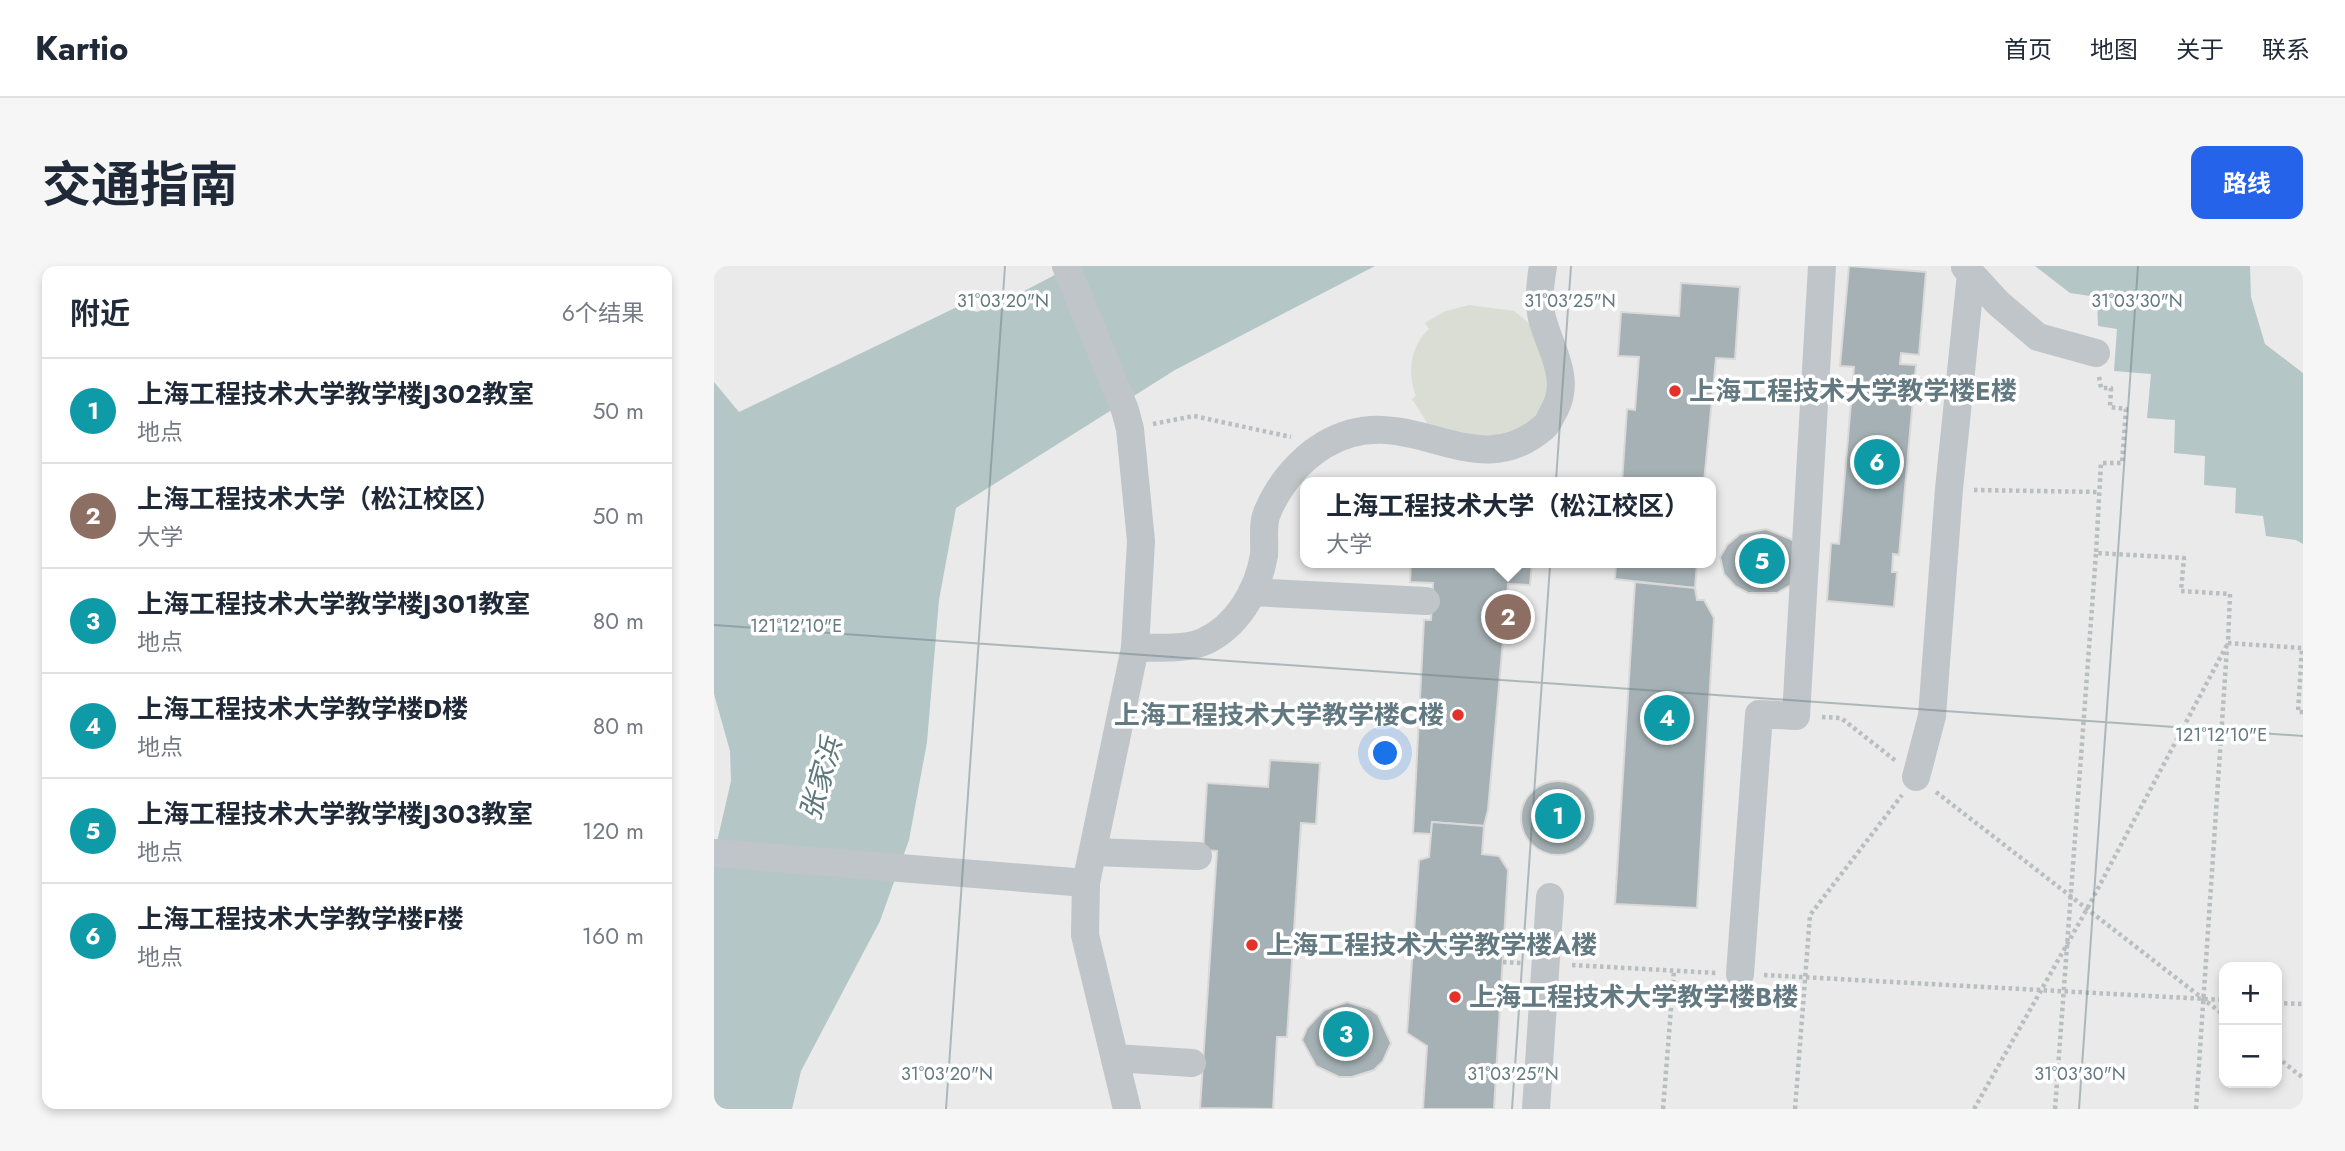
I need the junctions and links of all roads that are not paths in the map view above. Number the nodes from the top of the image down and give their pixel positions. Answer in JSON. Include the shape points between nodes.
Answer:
{"nodes":[{"id":1,"x":1066,"y":266,"type":"edge"},
{"id":2,"x":1543,"y":266,"type":"edge"},
{"id":3,"x":1822,"y":266,"type":"edge"},
{"id":4,"x":1968,"y":270,"type":"edge"},
{"id":5,"x":2096,"y":353,"type":"road end"},
{"id":6,"x":1252,"y":592,"type":"junction"},
{"id":7,"x":1426,"y":601,"type":"dead end"},
{"id":8,"x":1135,"y":648,"type":"junction"},
{"id":9,"x":1916,"y":777,"type":"road end"},
{"id":10,"x":1094,"y":852,"type":"junction"},
{"id":11,"x":714,"y":853,"type":"edge"},
{"id":12,"x":1198,"y":856,"type":"dead end"},
{"id":13,"x":1086,"y":883,"type":"junction"},
{"id":14,"x":1550,"y":897,"type":"dead end"},
{"id":15,"x":1740,"y":974,"type":"road end"},
{"id":16,"x":1115,"y":1058,"type":"junction"},
{"id":17,"x":1192,"y":1063,"type":"dead end"},
{"id":18,"x":1127,"y":1109,"type":"edge"},
{"id":19,"x":1536,"y":1109,"type":"edge"}],
"edges":[{"from":1,"to":8,"type":"lane","via":[[1127,420],[1141,541]]},
{"from":2,"to":6,"type":"lane","via":[[1539,290],[1542,318],[1561,370],[1560,398],[1546,426],[1495,452],[1471,451],[1434,437],[1392,429],[1357,430],[1323,445],[1287,476],[1266,515],[1264,556]]},
{"from":3,"to":15,"type":"lane","via":[[1796,716],[1759,714]]},
{"from":4,"to":5,"type":"lane","via":[[2038,337]]},
{"from":4,"to":9,"type":"lane","via":[[1932,716]]},
{"from":6,"to":7,"type":"lane"},
{"from":6,"to":8,"type":"lane","via":[[1234,623],[1202,643]]},
{"from":8,"to":10,"type":"lane"},
{"from":10,"to":12,"type":"lane"},
{"from":10,"to":13,"type":"lane"},
{"from":11,"to":13,"type":"lane"},
{"from":13,"to":16,"type":"lane","via":[[1085,935]]},
{"from":14,"to":19,"type":"lane"},
{"from":16,"to":17,"type":"lane"},
{"from":16,"to":18,"type":"lane"}]}
